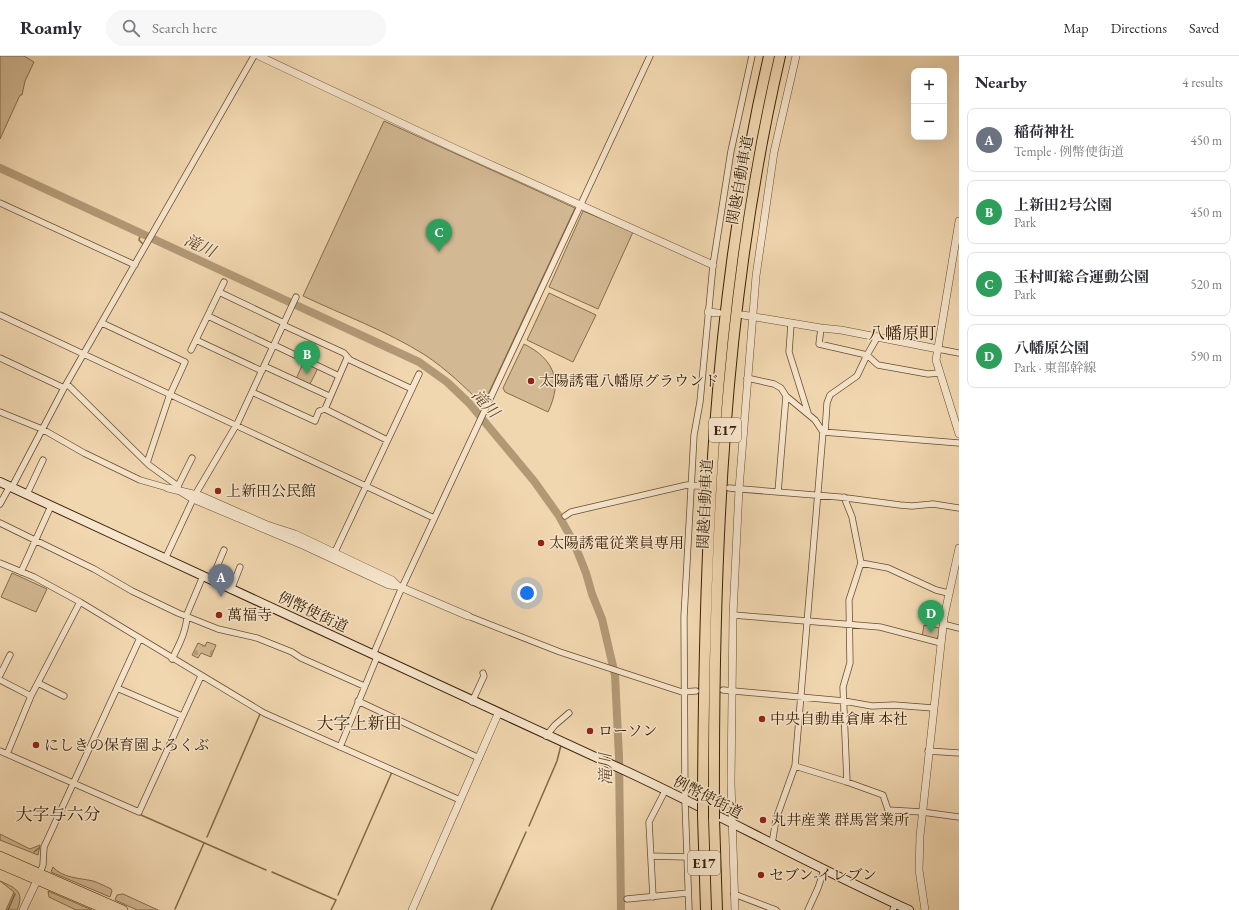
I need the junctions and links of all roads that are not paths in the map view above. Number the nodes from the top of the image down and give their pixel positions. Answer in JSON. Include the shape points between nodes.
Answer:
{"nodes":[{"id":1,"x":254,"y":56,"type":"edge"},
{"id":2,"x":259,"y":56,"type":"edge"},
{"id":3,"x":650,"y":56,"type":"edge"},
{"id":4,"x":752,"y":56,"type":"edge"},
{"id":5,"x":769,"y":56,"type":"edge"},
{"id":6,"x":780,"y":56,"type":"edge"},
{"id":7,"x":796,"y":56,"type":"edge"},
{"id":8,"x":0,"y":203,"type":"edge"},
{"id":9,"x":581,"y":206,"type":"junction"},
{"id":10,"x":959,"y":221,"type":"edge"},
{"id":11,"x":135,"y":265,"type":"junction"},
{"id":12,"x":713,"y":265,"type":"junction"},
{"id":13,"x":224,"y":282,"type":"dead end"},
{"id":14,"x":219,"y":292,"type":"junction"},
{"id":15,"x":296,"y":298,"type":"dead end"},
{"id":16,"x":708,"y":312,"type":"junction"},
{"id":17,"x":718,"y":313,"type":"dead end"},
{"id":18,"x":0,"y":315,"type":"edge"},
{"id":19,"x":743,"y":315,"type":"dead end"},
{"id":20,"x":208,"y":316,"type":"junction"},
{"id":21,"x":753,"y":317,"type":"junction"},
{"id":22,"x":102,"y":323,"type":"junction"},
{"id":23,"x":284,"y":324,"type":"junction"},
{"id":24,"x":791,"y":324,"type":"junction"},
{"id":25,"x":821,"y":328,"type":"junction"},
{"id":26,"x":878,"y":336,"type":"junction"},
{"id":27,"x":196,"y":340,"type":"junction"},
{"id":28,"x":274,"y":346,"type":"junction"},
{"id":29,"x":938,"y":349,"type":"junction"},
{"id":30,"x":192,"y":350,"type":"dead end"},
{"id":31,"x":959,"y":353,"type":"edge"},
{"id":32,"x":84,"y":354,"type":"junction"},
{"id":33,"x":867,"y":355,"type":"junction"},
{"id":34,"x":0,"y":358,"type":"edge"},
{"id":35,"x":347,"y":358,"type":"junction"},
{"id":36,"x":263,"y":368,"type":"junction"},
{"id":37,"x":940,"y":373,"type":"junction"},
{"id":38,"x":419,"y":374,"type":"dead end"},
{"id":39,"x":339,"y":376,"type":"junction"},
{"id":40,"x":747,"y":378,"type":"junction"},
{"id":41,"x":66,"y":386,"type":"junction"},
{"id":42,"x":412,"y":389,"type":"junction"},
{"id":43,"x":252,"y":392,"type":"junction"},
{"id":44,"x":170,"y":395,"type":"junction"},
{"id":45,"x":329,"y":396,"type":"junction"},
{"id":46,"x":786,"y":396,"type":"junction"},
{"id":47,"x":325,"y":409,"type":"junction"},
{"id":48,"x":0,"y":412,"type":"edge"},
{"id":49,"x":808,"y":413,"type":"junction"},
{"id":50,"x":236,"y":426,"type":"junction"},
{"id":51,"x":42,"y":429,"type":"junction"},
{"id":52,"x":824,"y":432,"type":"junction"},
{"id":53,"x":959,"y":434,"type":"edge"},
{"id":54,"x":387,"y":440,"type":"junction"},
{"id":55,"x":959,"y":444,"type":"edge"},
{"id":56,"x":192,"y":458,"type":"dead end"},
{"id":57,"x":43,"y":460,"type":"dead end"},
{"id":58,"x":147,"y":463,"type":"junction"},
{"id":59,"x":0,"y":482,"type":"edge"},
{"id":60,"x":366,"y":486,"type":"junction"},
{"id":61,"x":690,"y":486,"type":"junction"},
{"id":62,"x":701,"y":486,"type":"dead end"},
{"id":63,"x":11,"y":487,"type":"junction"},
{"id":64,"x":168,"y":488,"type":"joint"},
{"id":65,"x":177,"y":488,"type":"junction"},
{"id":66,"x":729,"y":488,"type":"dead end"},
{"id":67,"x":739,"y":489,"type":"junction"},
{"id":68,"x":778,"y":492,"type":"junction"},
{"id":69,"x":27,"y":494,"type":"junction"},
{"id":70,"x":818,"y":495,"type":"junction"},
{"id":71,"x":194,"y":497,"type":"junction"},
{"id":72,"x":844,"y":497,"type":"junction"},
{"id":73,"x":0,"y":504,"type":"edge"},
{"id":74,"x":51,"y":506,"type":"junction"},
{"id":75,"x":959,"y":508,"type":"edge"},
{"id":76,"x":565,"y":516,"type":"dead end"},
{"id":77,"x":434,"y":518,"type":"junction"},
{"id":78,"x":0,"y":524,"type":"edge"},
{"id":79,"x":35,"y":539,"type":"junction"},
{"id":80,"x":959,"y":548,"type":"edge"},
{"id":81,"x":224,"y":550,"type":"dead end"},
{"id":82,"x":334,"y":556,"type":"junction"},
{"id":83,"x":165,"y":559,"type":"junction"},
{"id":84,"x":0,"y":563,"type":"edge"},
{"id":85,"x":861,"y":563,"type":"junction"},
{"id":86,"x":240,"y":567,"type":"dead end"},
{"id":87,"x":21,"y":572,"type":"junction"},
{"id":88,"x":202,"y":576,"type":"junction"},
{"id":89,"x":211,"y":581,"type":"junction"},
{"id":90,"x":400,"y":587,"type":"junction"},
{"id":91,"x":231,"y":590,"type":"junction"},
{"id":92,"x":948,"y":593,"type":"junction"},
{"id":93,"x":80,"y":602,"type":"junction"},
{"id":94,"x":733,"y":615,"type":"junction"},
{"id":95,"x":468,"y":616,"type":"joint"},
{"id":96,"x":187,"y":617,"type":"junction"},
{"id":97,"x":807,"y":621,"type":"junction"},
{"id":98,"x":850,"y":624,"type":"junction"},
{"id":99,"x":943,"y":624,"type":"junction"},
{"id":100,"x":959,"y":628,"type":"edge"},
{"id":101,"x":140,"y":638,"type":"junction"},
{"id":102,"x":941,"y":643,"type":"junction"},
{"id":103,"x":10,"y":655,"type":"dead end"},
{"id":104,"x":375,"y":656,"type":"junction"},
{"id":105,"x":172,"y":658,"type":"junction"},
{"id":106,"x":483,"y":673,"type":"dead end"},
{"id":107,"x":201,"y":676,"type":"junction"},
{"id":108,"x":0,"y":680,"type":"edge"},
{"id":109,"x":38,"y":683,"type":"junction"},
{"id":110,"x":364,"y":686,"type":"junction"},
{"id":111,"x":117,"y":688,"type":"junction"},
{"id":112,"x":723,"y":690,"type":"dead end"},
{"id":113,"x":696,"y":691,"type":"dead end"},
{"id":114,"x":685,"y":692,"type":"junction"},
{"id":115,"x":733,"y":692,"type":"junction"},
{"id":116,"x":32,"y":696,"type":"junction"},
{"id":117,"x":64,"y":696,"type":"dead end"},
{"id":118,"x":801,"y":698,"type":"junction"},
{"id":119,"x":358,"y":701,"type":"junction"},
{"id":120,"x":844,"y":701,"type":"junction"},
{"id":121,"x":472,"y":702,"type":"junction"},
{"id":122,"x":933,"y":708,"type":"junction"},
{"id":123,"x":569,"y":712,"type":"dead end"},
{"id":124,"x":498,"y":714,"type":"junction"},
{"id":125,"x":182,"y":716,"type":"junction"},
{"id":126,"x":546,"y":736,"type":"junction"},
{"id":127,"x":340,"y":747,"type":"junction"},
{"id":128,"x":0,"y":751,"type":"edge"},
{"id":129,"x":928,"y":751,"type":"junction"},
{"id":130,"x":959,"y":753,"type":"edge"},
{"id":131,"x":7,"y":754,"type":"junction"},
{"id":132,"x":479,"y":758,"type":"junction"},
{"id":133,"x":795,"y":766,"type":"junction"},
{"id":134,"x":847,"y":782,"type":"junction"},
{"id":135,"x":74,"y":783,"type":"junction"},
{"id":136,"x":665,"y":791,"type":"junction"},
{"id":137,"x":460,"y":800,"type":"junction"},
{"id":138,"x":685,"y":801,"type":"junction"},
{"id":139,"x":922,"y":812,"type":"junction"},
{"id":140,"x":959,"y":817,"type":"edge"},
{"id":141,"x":733,"y":824,"type":"junction"},
{"id":142,"x":772,"y":844,"type":"junction"},
{"id":143,"x":0,"y":856,"type":"edge"},
{"id":144,"x":650,"y":856,"type":"junction"},
{"id":145,"x":687,"y":857,"type":"junction"},
{"id":146,"x":0,"y":864,"type":"edge"},
{"id":147,"x":824,"y":870,"type":"junction"},
{"id":148,"x":38,"y":877,"type":"junction"},
{"id":149,"x":688,"y":893,"type":"junction"},
{"id":150,"x":734,"y":894,"type":"junction"},
{"id":151,"x":652,"y":897,"type":"junction"},
{"id":152,"x":627,"y":900,"type":"dead end"},
{"id":153,"x":894,"y":907,"type":"edge"},
{"id":154,"x":23,"y":910,"type":"edge"},
{"id":155,"x":106,"y":910,"type":"edge"},
{"id":156,"x":123,"y":910,"type":"edge"},
{"id":157,"x":412,"y":910,"type":"edge"},
{"id":158,"x":689,"y":910,"type":"edge"},
{"id":159,"x":706,"y":910,"type":"edge"},
{"id":160,"x":717,"y":910,"type":"edge"},
{"id":161,"x":735,"y":910,"type":"edge"},
{"id":162,"x":776,"y":910,"type":"edge"},
{"id":163,"x":808,"y":910,"type":"edge"},
{"id":164,"x":909,"y":910,"type":"edge"},
{"id":165,"x":925,"y":910,"type":"edge"}],
"edges":[{"from":1,"to":11,"type":"street"},
{"from":2,"to":9,"type":"street"},
{"from":3,"to":9,"type":"street"},
{"from":4,"to":12,"type":"street","via":[[731,151]]},
{"from":5,"to":159,"type":"highway","name":"関越自動車道","number":"E17","bridge":true,"via":[[742,192],[723,334],[712,455],[703,686]]},
{"from":6,"to":160,"type":"highway","name":"関越自動車道","number":"E17","bridge":true,"via":[[749,216],[727,400],[713,688]]},
{"from":7,"to":21,"type":"street","via":[[772,167],[756,276]]},
{"from":8,"to":11,"type":"street"},
{"from":9,"to":12,"type":"street"},
{"from":9,"to":77,"type":"street"},
{"from":10,"to":29,"type":"street"},
{"from":11,"to":22,"type":"street"},
{"from":12,"to":16,"type":"street"},
{"from":13,"to":14,"type":"street"},
{"from":14,"to":20,"type":"street"},
{"from":14,"to":23,"type":"street"},
{"from":15,"to":23,"type":"street"},
{"from":16,"to":17,"type":"street"},
{"from":16,"to":61,"type":"street"},
{"from":18,"to":32,"type":"street"},
{"from":19,"to":21,"type":"street"},
{"from":20,"to":27,"type":"street"},
{"from":20,"to":28,"type":"street"},
{"from":21,"to":24,"type":"street"},
{"from":21,"to":40,"type":"street"},
{"from":22,"to":32,"type":"street"},
{"from":22,"to":44,"type":"street","via":[[185,362]]},
{"from":23,"to":28,"type":"street"},
{"from":23,"to":35,"type":"street","via":[[344,353]]},
{"from":24,"to":25,"type":"street"},
{"from":24,"to":49,"type":"street","via":[[789,352]]},
{"from":25,"to":26,"type":"street"},
{"from":25,"to":33,"type":"street","via":[[819,344]]},
{"from":26,"to":29,"type":"street"},
{"from":26,"to":33,"type":"street"},
{"from":27,"to":30,"type":"street"},
{"from":27,"to":36,"type":"street"},
{"from":28,"to":36,"type":"street"},
{"from":28,"to":39,"type":"street"},
{"from":29,"to":31,"type":"street"},
{"from":29,"to":37,"type":"street","via":[[936,364]]},
{"from":32,"to":41,"type":"street"},
{"from":32,"to":44,"type":"street"},
{"from":33,"to":37,"type":"street","via":[[878,365],[928,374]]},
{"from":33,"to":52,"type":"street","via":[[857,376],[830,395]]},
{"from":34,"to":41,"type":"street"},
{"from":35,"to":39,"type":"street"},
{"from":35,"to":42,"type":"street"},
{"from":36,"to":43,"type":"street"},
{"from":36,"to":45,"type":"street"},
{"from":37,"to":53,"type":"street"},
{"from":38,"to":42,"type":"street"},
{"from":39,"to":45,"type":"street"},
{"from":40,"to":46,"type":"street","via":[[774,384],[781,388]]},
{"from":40,"to":67,"type":"street"},
{"from":41,"to":51,"type":"street"},
{"from":41,"to":58,"type":"street"},
{"from":42,"to":54,"type":"street"},
{"from":43,"to":47,"type":"street","via":[[315,421],[319,411]]},
{"from":43,"to":50,"type":"street"},
{"from":44,"to":50,"type":"street"},
{"from":44,"to":58,"type":"street"},
{"from":45,"to":47,"type":"street"},
{"from":46,"to":49,"type":"street"},
{"from":46,"to":68,"type":"street"},
{"from":47,"to":54,"type":"street"},
{"from":48,"to":51,"type":"street"},
{"from":49,"to":52,"type":"street"},
{"from":50,"to":60,"type":"street"},
{"from":50,"to":71,"type":"street"},
{"from":51,"to":63,"type":"street"},
{"from":51,"to":64,"type":"street","via":[[133,477]]},
{"from":52,"to":55,"type":"street"},
{"from":52,"to":70,"type":"street"},
{"from":54,"to":60,"type":"street"},
{"from":56,"to":65,"type":"street"},
{"from":57,"to":69,"type":"street"},
{"from":58,"to":65,"type":"street"},
{"from":59,"to":63,"type":"main road","name":"例幣使街道"},
{"from":60,"to":77,"type":"street"},
{"from":60,"to":82,"type":"street"},
{"from":61,"to":62,"type":"street"},
{"from":61,"to":76,"type":"street"},
{"from":61,"to":114,"type":"street","via":[[684,618]]},
{"from":63,"to":69,"type":"main road","name":"例幣使街道"},
{"from":63,"to":73,"type":"street"},
{"from":64,"to":65,"type":"street"},
{"from":65,"to":71,"type":"street"},
{"from":66,"to":67,"type":"street"},
{"from":67,"to":68,"type":"street"},
{"from":67,"to":94,"type":"street"},
{"from":68,"to":70,"type":"street"},
{"from":69,"to":74,"type":"main road","name":"例幣使街道"},
{"from":70,"to":72,"type":"street"},
{"from":70,"to":97,"type":"street"},
{"from":71,"to":82,"type":"street","via":[[295,534]]},
{"from":71,"to":83,"type":"street"},
{"from":72,"to":75,"type":"street","via":[[900,505],[933,504]]},
{"from":72,"to":85,"type":"street","via":[[852,517]]},
{"from":74,"to":79,"type":"street"},
{"from":74,"to":83,"type":"main road","name":"例幣使街道"},
{"from":77,"to":90,"type":"street"},
{"from":78,"to":79,"type":"street"},
{"from":79,"to":87,"type":"street"},
{"from":79,"to":96,"type":"street"},
{"from":80,"to":92,"type":"street"},
{"from":81,"to":89,"type":"street"},
{"from":82,"to":90,"type":"street","via":[[392,580]]},
{"from":83,"to":88,"type":"main road","name":"例幣使街道"},
{"from":84,"to":87,"type":"street"},
{"from":85,"to":92,"type":"street","via":[[888,568]]},
{"from":85,"to":98,"type":"street","via":[[850,594]]},
{"from":86,"to":91,"type":"street"},
{"from":87,"to":93,"type":"street"},
{"from":88,"to":89,"type":"main road","name":"例幣使街道"},
{"from":88,"to":96,"type":"street"},
{"from":89,"to":91,"type":"main road","name":"例幣使街道"},
{"from":90,"to":95,"type":"street"},
{"from":90,"to":104,"type":"street"},
{"from":91,"to":104,"type":"main road","name":"例幣使街道"},
{"from":92,"to":99,"type":"street"},
{"from":93,"to":101,"type":"street"},
{"from":93,"to":109,"type":"street"},
{"from":94,"to":97,"type":"street"},
{"from":94,"to":115,"type":"street"},
{"from":95,"to":114,"type":"street","via":[[560,652]]},
{"from":96,"to":105,"type":"street"},
{"from":96,"to":110,"type":"street","via":[[218,630],[257,638]]},
{"from":97,"to":98,"type":"street"},
{"from":97,"to":118,"type":"street"},
{"from":98,"to":102,"type":"street","via":[[880,627]]},
{"from":98,"to":120,"type":"street","via":[[850,663],[843,687]]},
{"from":99,"to":100,"type":"street"},
{"from":99,"to":102,"type":"street"},
{"from":101,"to":105,"type":"street"},
{"from":101,"to":111,"type":"street"},
{"from":102,"to":122,"type":"street"},
{"from":103,"to":108,"type":"street"},
{"from":104,"to":110,"type":"street"},
{"from":104,"to":121,"type":"main road","name":"例幣使街道"},
{"from":105,"to":107,"type":"street"},
{"from":106,"to":121,"type":"street"},
{"from":107,"to":125,"type":"street"},
{"from":107,"to":127,"type":"street","via":[[270,716]]},
{"from":108,"to":116,"type":"street"},
{"from":109,"to":116,"type":"street"},
{"from":109,"to":117,"type":"street"},
{"from":110,"to":119,"type":"street"},
{"from":111,"to":125,"type":"street"},
{"from":111,"to":135,"type":"street"},
{"from":112,"to":115,"type":"street"},
{"from":113,"to":114,"type":"street"},
{"from":114,"to":138,"type":"street"},
{"from":115,"to":118,"type":"street"},
{"from":115,"to":141,"type":"street"},
{"from":116,"to":131,"type":"street"},
{"from":118,"to":120,"type":"street"},
{"from":118,"to":133,"type":"street"},
{"from":119,"to":127,"type":"street"},
{"from":119,"to":132,"type":"street"},
{"from":120,"to":122,"type":"street","via":[[872,706],[894,704]]},
{"from":120,"to":134,"type":"street"},
{"from":121,"to":124,"type":"main road","name":"例幣使街道"},
{"from":122,"to":129,"type":"street"},
{"from":123,"to":126,"type":"street"},
{"from":124,"to":126,"type":"main road","name":"例幣使街道"},
{"from":124,"to":132,"type":"street"},
{"from":125,"to":135,"type":"street","via":[[139,812]]},
{"from":126,"to":136,"type":"main road","name":"例幣使街道"},
{"from":127,"to":137,"type":"street"},
{"from":128,"to":131,"type":"street"},
{"from":129,"to":130,"type":"street"},
{"from":129,"to":139,"type":"street"},
{"from":131,"to":135,"type":"street"},
{"from":132,"to":137,"type":"street"},
{"from":133,"to":134,"type":"street"},
{"from":133,"to":142,"type":"street","via":[[776,819]]},
{"from":134,"to":139,"type":"street","via":[[883,795],[888,810]]},
{"from":135,"to":148,"type":"street","via":[[44,847],[43,865]]},
{"from":136,"to":138,"type":"main road","name":"例幣使街道"},
{"from":136,"to":144,"type":"street","via":[[649,822]]},
{"from":137,"to":157,"type":"street"},
{"from":138,"to":141,"type":"main road","name":"例幣使街道"},
{"from":138,"to":145,"type":"street"},
{"from":139,"to":140,"type":"street"},
{"from":139,"to":165,"type":"street","via":[[919,865]]},
{"from":141,"to":142,"type":"main road","name":"例幣使街道"},
{"from":141,"to":150,"type":"street"},
{"from":142,"to":147,"type":"main road","name":"例幣使街道"},
{"from":143,"to":148,"type":"highway"},
{"from":144,"to":145,"type":"street"},
{"from":144,"to":151,"type":"street"},
{"from":145,"to":149,"type":"street"},
{"from":146,"to":148,"type":"highway"},
{"from":147,"to":153,"type":"main road","name":"例幣使街道"},
{"from":147,"to":163,"type":"street"},
{"from":148,"to":154,"type":"street"},
{"from":148,"to":155,"type":"highway"},
{"from":148,"to":156,"type":"highway"},
{"from":149,"to":151,"type":"street"},
{"from":149,"to":158,"type":"street"},
{"from":150,"to":161,"type":"street"},
{"from":150,"to":162,"type":"street"},
{"from":151,"to":152,"type":"street"},
{"from":153,"to":164,"type":"main road","name":"例幣使街道"}]}
